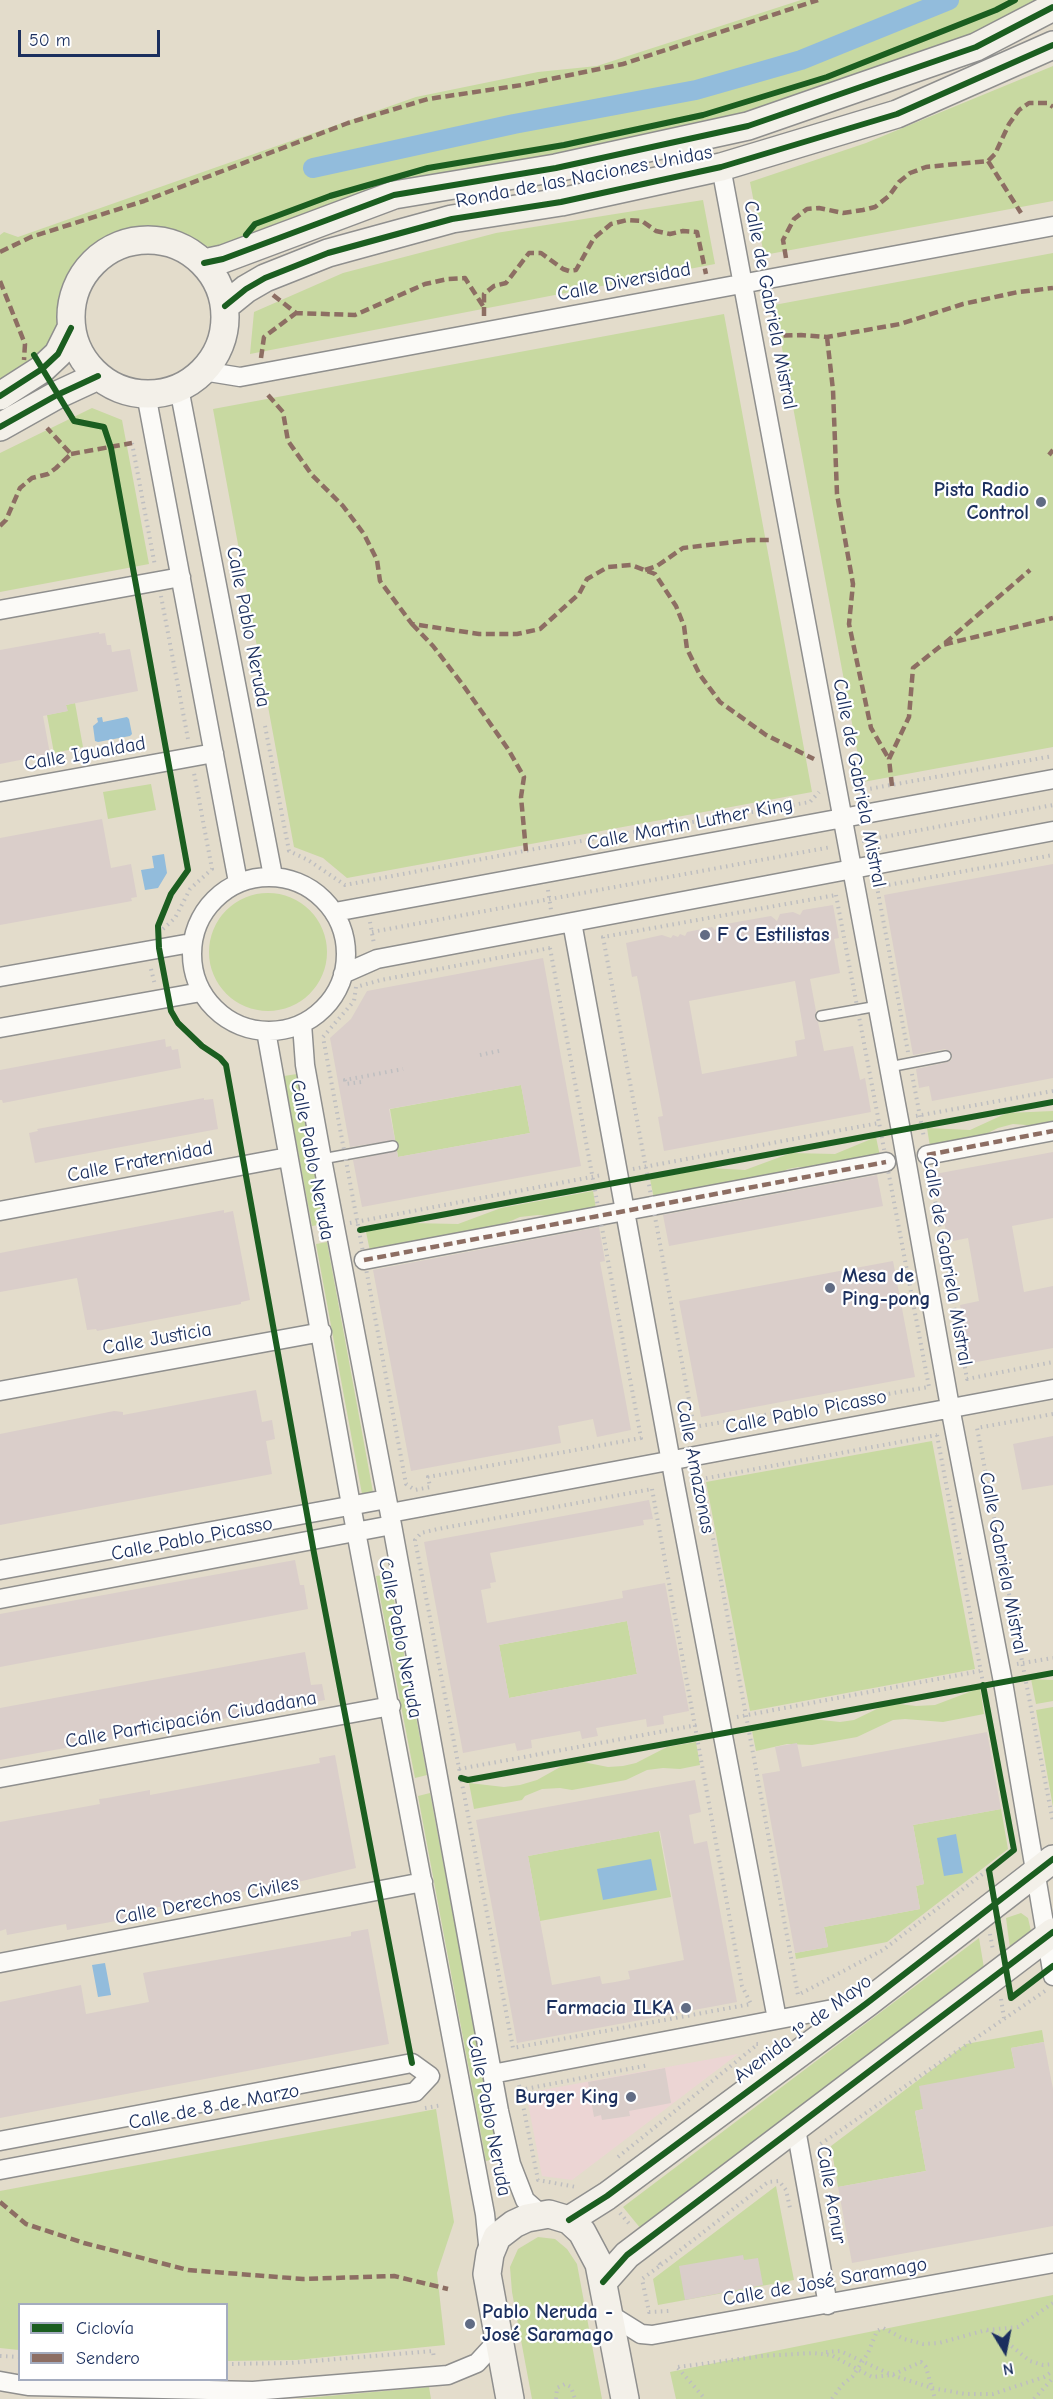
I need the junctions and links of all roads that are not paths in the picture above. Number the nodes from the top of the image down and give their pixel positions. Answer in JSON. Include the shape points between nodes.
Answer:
{"nodes":[{"id":1,"x":1053,"y":7,"type":"edge"},
{"id":2,"x":1053,"y":45,"type":"edge"},
{"id":3,"x":721,"y":167,"type":"junction"},
{"id":4,"x":1053,"y":226,"type":"edge"},
{"id":5,"x":204,"y":263,"type":"junction"},
{"id":6,"x":742,"y":283,"type":"junction"},
{"id":7,"x":225,"y":306,"type":"junction"},
{"id":8,"x":71,"y":328,"type":"junction"},
{"id":9,"x":203,"y":371,"type":"junction"},
{"id":10,"x":98,"y":376,"type":"junction"},
{"id":11,"x":179,"y":388,"type":"junction"},
{"id":12,"x":146,"y":394,"type":"junction"},
{"id":13,"x":0,"y":396,"type":"edge"},
{"id":14,"x":0,"y":427,"type":"edge"},
{"id":15,"x":181,"y":577,"type":"junction"},
{"id":16,"x":0,"y":610,"type":"edge"},
{"id":17,"x":214,"y":753,"type":"junction"},
{"id":18,"x":1053,"y":778,"type":"edge"},
{"id":19,"x":0,"y":792,"type":"edge"},
{"id":20,"x":843,"y":818,"type":"junction"},
{"id":21,"x":1053,"y":831,"type":"edge"},
{"id":22,"x":853,"y":869,"type":"junction"},
{"id":23,"x":273,"y":876,"type":"junction"},
{"id":24,"x":238,"y":882,"type":"junction"},
{"id":25,"x":335,"y":912,"type":"junction"},
{"id":26,"x":563,"y":924,"type":"junction"},
{"id":27,"x":191,"y":943,"type":"junction"},
{"id":28,"x":344,"y":974,"type":"junction"},
{"id":29,"x":0,"y":977,"type":"edge"},
{"id":30,"x":201,"y":992,"type":"junction"},
{"id":31,"x":878,"y":1006,"type":"junction"},
{"id":32,"x":821,"y":1016,"type":"dead end"},
{"id":33,"x":302,"y":1024,"type":"junction"},
{"id":34,"x":0,"y":1028,"type":"edge"},
{"id":35,"x":266,"y":1031,"type":"junction"},
{"id":36,"x":946,"y":1056,"type":"dead end"},
{"id":37,"x":889,"y":1067,"type":"junction"},
{"id":38,"x":1053,"y":1131,"type":"edge"},
{"id":39,"x":393,"y":1146,"type":"dead end"},
{"id":40,"x":927,"y":1155,"type":"road end"},
{"id":41,"x":288,"y":1157,"type":"junction"},
{"id":42,"x":322,"y":1159,"type":"junction"},
{"id":43,"x":886,"y":1162,"type":"road end"},
{"id":44,"x":0,"y":1211,"type":"edge"},
{"id":45,"x":624,"y":1211,"type":"junction"},
{"id":46,"x":364,"y":1260,"type":"road end"},
{"id":47,"x":322,"y":1332,"type":"junction"},
{"id":48,"x":1053,"y":1389,"type":"edge"},
{"id":49,"x":0,"y":1391,"type":"edge"},
{"id":50,"x":950,"y":1407,"type":"junction"},
{"id":51,"x":670,"y":1460,"type":"junction"},
{"id":52,"x":351,"y":1505,"type":"junction"},
{"id":53,"x":390,"y":1512,"type":"junction"},
{"id":54,"x":356,"y":1531,"type":"junction"},
{"id":55,"x":0,"y":1570,"type":"edge"},
{"id":56,"x":0,"y":1599,"type":"edge"},
{"id":57,"x":391,"y":1706,"type":"junction"},
{"id":58,"x":0,"y":1778,"type":"edge"},
{"id":59,"x":1045,"y":1865,"type":"edge"},
{"id":60,"x":423,"y":1882,"type":"junction"},
{"id":61,"x":1050,"y":1934,"type":"edge"},
{"id":62,"x":0,"y":1963,"type":"edge"},
{"id":63,"x":1053,"y":1976,"type":"edge"},
{"id":64,"x":867,"y":2003,"type":"junction"},
{"id":65,"x":777,"y":2019,"type":"junction"},
{"id":66,"x":457,"y":2070,"type":"junction"},
{"id":67,"x":492,"y":2074,"type":"junction"},
{"id":68,"x":430,"y":2076,"type":"junction"},
{"id":69,"x":796,"y":2129,"type":"junction"},
{"id":70,"x":0,"y":2140,"type":"edge"},
{"id":71,"x":0,"y":2170,"type":"edge"},
{"id":72,"x":542,"y":2215,"type":"junction"},
{"id":73,"x":569,"y":2220,"type":"junction"},
{"id":74,"x":490,"y":2254,"type":"junction"},
{"id":75,"x":1053,"y":2263,"type":"edge"},
{"id":76,"x":603,"y":2282,"type":"junction"},
{"id":77,"x":828,"y":2305,"type":"junction"},
{"id":78,"x":609,"y":2314,"type":"junction"},
{"id":79,"x":499,"y":2339,"type":"junction"},
{"id":80,"x":0,"y":2381,"type":"edge"},
{"id":81,"x":510,"y":2399,"type":"edge"},
{"id":82,"x":625,"y":2399,"type":"edge"}],
"edges":[{"from":1,"to":5,"type":"street","name":"Ronda de las Naciones Unidas","via":[[976,47],[748,126],[556,168],[394,195]]},
{"from":2,"to":3,"type":"street","name":"Ronda de las Naciones Unidas","via":[[897,114]]},
{"from":3,"to":6,"type":"street","name":"Calle de Gabriela Mistral"},
{"from":3,"to":7,"type":"street","name":"Ronda de las Naciones Unidas","via":[[561,202],[453,219],[339,250],[265,278]]},
{"from":4,"to":6,"type":"street","name":"Calle Diversidad"},
{"from":5,"to":7,"type":"street","via":[[218,283]]},
{"from":5,"to":8,"type":"street","via":[[184,249],[161,241],[137,240],[114,247],[94,261],[80,281],[71,303]]},
{"from":6,"to":9,"type":"street","name":"Calle Diversidad","via":[[240,377]]},
{"from":6,"to":20,"type":"street","name":"Calle de Gabriela Mistral"},
{"from":7,"to":9,"type":"street","via":[[221,341]]},
{"from":8,"to":10,"type":"street","via":[[76,346]]},
{"from":8,"to":13,"type":"street","via":[[58,354]]},
{"from":9,"to":11,"type":"street"},
{"from":10,"to":12,"type":"street","via":[[121,389]]},
{"from":10,"to":14,"type":"street"},
{"from":11,"to":12,"type":"street"},
{"from":11,"to":23,"type":"street","name":"Calle Pablo Neruda"},
{"from":12,"to":15,"type":"street"},
{"from":15,"to":16,"type":"street"},
{"from":15,"to":17,"type":"street"},
{"from":17,"to":19,"type":"street","name":"Calle Igualdad"},
{"from":17,"to":24,"type":"street"},
{"from":18,"to":20,"type":"street","name":"Calle Martin Luther King"},
{"from":20,"to":22,"type":"street","name":"Calle de Gabriela Mistral"},
{"from":20,"to":25,"type":"street","name":"Calle Martin Luther King"},
{"from":21,"to":22,"type":"street"},
{"from":22,"to":26,"type":"street"},
{"from":22,"to":31,"type":"street","name":"Calle de Gabriela Mistral"},
{"from":23,"to":24,"type":"street"},
{"from":23,"to":25,"type":"street","via":[[309,887]]},
{"from":24,"to":27,"type":"street","via":[[207,906],[195,925]]},
{"from":25,"to":28,"type":"street","via":[[343,925],[346,942]]},
{"from":26,"to":28,"type":"street","via":[[377,959]]},
{"from":26,"to":45,"type":"street","name":"Calle Amazonas"},
{"from":27,"to":29,"type":"street"},
{"from":27,"to":30,"type":"street","via":[[192,968]]},
{"from":28,"to":33,"type":"street","via":[[327,1005]]},
{"from":30,"to":34,"type":"street"},
{"from":30,"to":35,"type":"street","via":[[212,1008],[228,1020]]},
{"from":31,"to":32,"type":"lane"},
{"from":31,"to":37,"type":"street","name":"Calle de Gabriela Mistral"},
{"from":33,"to":35,"type":"street"},
{"from":33,"to":42,"type":"street","name":"Calle Pablo Neruda","via":[[305,1065]]},
{"from":35,"to":41,"type":"street","name":"Calle Pablo Neruda"},
{"from":36,"to":37,"type":"lane"},
{"from":37,"to":50,"type":"street","name":"Calle de Gabriela Mistral"},
{"from":38,"to":40,"type":"street"},
{"from":39,"to":42,"type":"lane"},
{"from":41,"to":44,"type":"street","name":"Calle Fraternidad"},
{"from":41,"to":47,"type":"street","name":"Calle Pablo Neruda"},
{"from":42,"to":53,"type":"street","name":"Calle Pablo Neruda"},
{"from":43,"to":45,"type":"street"},
{"from":45,"to":46,"type":"street"},
{"from":45,"to":51,"type":"street","name":"Calle Amazonas"},
{"from":47,"to":49,"type":"street","name":"Calle Justicia"},
{"from":47,"to":52,"type":"street","name":"Calle Pablo Neruda"},
{"from":48,"to":50,"type":"street","name":"Calle Pablo Picasso"},
{"from":50,"to":51,"type":"street","name":"Calle Pablo Picasso"},
{"from":50,"to":59,"type":"street","name":"Calle Gabriela Mistral","via":[[1002,1674]]},
{"from":51,"to":53,"type":"street","name":"Calle Pablo Picasso"},
{"from":51,"to":65,"type":"street","name":"Calle Amazonas"},
{"from":52,"to":53,"type":"street","name":"Calle Pablo Picasso"},
{"from":52,"to":54,"type":"street","name":"Calle Pablo Neruda"},
{"from":52,"to":55,"type":"street","name":"Calle Pablo Picasso"},
{"from":53,"to":54,"type":"street","name":"Calle Pablo Picasso"},
{"from":53,"to":67,"type":"street","name":"Calle Pablo Neruda"},
{"from":54,"to":56,"type":"street","name":"Calle Pablo Picasso"},
{"from":54,"to":57,"type":"street","name":"Calle Pablo Neruda"},
{"from":57,"to":58,"type":"street","name":"Calle Participación Ciudadana"},
{"from":57,"to":60,"type":"street","name":"Calle Pablo Neruda"},
{"from":59,"to":61,"type":"street","name":"Calle Gabriela Mistral"},
{"from":59,"to":64,"type":"street","name":"Avenida 1º de Mayo"},
{"from":60,"to":62,"type":"street","name":"Calle Derechos Civiles"},
{"from":60,"to":66,"type":"street","name":"Calle Pablo Neruda"},
{"from":61,"to":63,"type":"street","name":"Calle Gabriela Mistral"},
{"from":61,"to":69,"type":"street"},
{"from":64,"to":65,"type":"street"},
{"from":64,"to":73,"type":"street","name":"Avenida 1º de Mayo"},
{"from":65,"to":67,"type":"street"},
{"from":66,"to":68,"type":"street","name":"Calle de 8 de Marzo"},
{"from":66,"to":74,"type":"street","name":"Calle Pablo Neruda"},
{"from":67,"to":72,"type":"street","name":"Calle Pablo Neruda","via":[[511,2164],[525,2200]]},
{"from":68,"to":70,"type":"street","name":"Calle de 8 de Marzo","via":[[412,2063]]},
{"from":68,"to":71,"type":"street","name":"Calle de 8 de Marzo","via":[[415,2092]]},
{"from":69,"to":76,"type":"street","via":[[627,2256]]},
{"from":69,"to":77,"type":"street","name":"Calle Acnur"},
{"from":72,"to":73,"type":"street"},
{"from":72,"to":74,"type":"street","via":[[514,2224],[497,2237]]},
{"from":73,"to":76,"type":"street","via":[[592,2249]]},
{"from":74,"to":79,"type":"street","via":[[487,2274]]},
{"from":75,"to":77,"type":"street","name":"Calle de José Saramago"},
{"from":76,"to":78,"type":"street"},
{"from":77,"to":78,"type":"street","name":"Calle de José Saramago","via":[[652,2335],[641,2334]]},
{"from":78,"to":82,"type":"street"},
{"from":79,"to":80,"type":"street","via":[[477,2363],[448,2375],[253,2391],[28,2386]]},
{"from":79,"to":81,"type":"street"}]}
